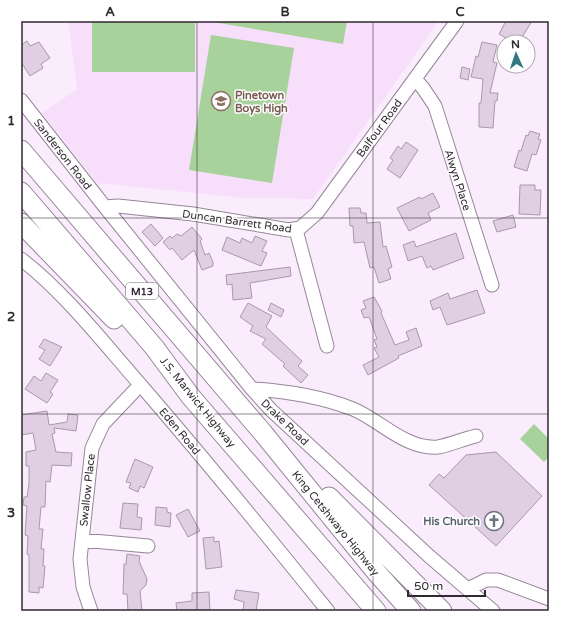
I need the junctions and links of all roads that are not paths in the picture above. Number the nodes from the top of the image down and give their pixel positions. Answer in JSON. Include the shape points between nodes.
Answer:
{"nodes":[{"id":1,"x":457,"y":21,"type":"edge"},
{"id":2,"x":415,"y":79,"type":"junction"},
{"id":3,"x":21,"y":100,"type":"edge"},
{"id":4,"x":21,"y":150,"type":"edge"},
{"id":5,"x":21,"y":192,"type":"edge"},
{"id":6,"x":105,"y":208,"type":"junction"},
{"id":7,"x":21,"y":223,"type":"edge"},
{"id":8,"x":296,"y":230,"type":"junction"},
{"id":9,"x":21,"y":259,"type":"edge"},
{"id":10,"x":492,"y":285,"type":"dead end"},
{"id":11,"x":327,"y":346,"type":"dead end"},
{"id":12,"x":140,"y":385,"type":"junction"},
{"id":13,"x":252,"y":389,"type":"junction"},
{"id":14,"x":191,"y":397,"type":"junction"},
{"id":15,"x":263,"y":433,"type":"junction"},
{"id":16,"x":476,"y":436,"type":"dead end"},
{"id":17,"x":82,"y":540,"type":"junction"},
{"id":18,"x":148,"y":546,"type":"dead end"},
{"id":19,"x":468,"y":589,"type":"junction"},
{"id":20,"x":549,"y":599,"type":"edge"},
{"id":21,"x":91,"y":611,"type":"edge"},
{"id":22,"x":328,"y":611,"type":"edge"},
{"id":23,"x":376,"y":611,"type":"edge"},
{"id":24,"x":411,"y":611,"type":"edge"},
{"id":25,"x":442,"y":611,"type":"edge"},
{"id":26,"x":493,"y":611,"type":"edge"}],
"edges":[{"from":1,"to":2,"type":"street","name":"Balfour Road"},
{"from":2,"to":8,"type":"street","name":"Balfour Road","via":[[317,213]]},
{"from":2,"to":10,"type":"street","name":"Alwyn Place","via":[[435,106]]},
{"from":3,"to":6,"type":"street","name":"Sanderson Road"},
{"from":4,"to":15,"type":"highway","number":"M13"},
{"from":5,"to":14,"type":"highway","name":"J.S. Marwick Highway","number":"M13","via":[[154,347]]},
{"from":6,"to":8,"type":"street","name":"Duncan Barrett Road","via":[[118,206],[193,214]]},
{"from":6,"to":13,"type":"street","name":"Drake Road"},
{"from":7,"to":14,"type":"highway"},
{"from":8,"to":11,"type":"street","name":"Duncan Barrett Road"},
{"from":9,"to":12,"type":"street","name":"Eden Road","via":[[67,303]]},
{"from":12,"to":17,"type":"street","name":"Swallow Place","via":[[103,424],[92,448]]},
{"from":12,"to":22,"type":"street","name":"Eden Road","via":[[236,497]]},
{"from":13,"to":16,"type":"street","via":[[300,394],[353,409],[406,440],[425,446],[437,447]]},
{"from":13,"to":19,"type":"street","name":"Drake Road","via":[[271,410]]},
{"from":14,"to":23,"type":"highway","name":"J.S. Marwick Highway","number":"M13"},
{"from":15,"to":24,"type":"highway","name":"King Cetshwayo Highway","number":"M13","via":[[376,573]]},
{"from":15,"to":25,"type":"highway"},
{"from":17,"to":18,"type":"street"},
{"from":17,"to":21,"type":"street","name":"Swallow Place","via":[[80,572]]},
{"from":19,"to":20,"type":"street","via":[[486,580],[498,580]]},
{"from":19,"to":26,"type":"street","name":"Drake Road"}]}
